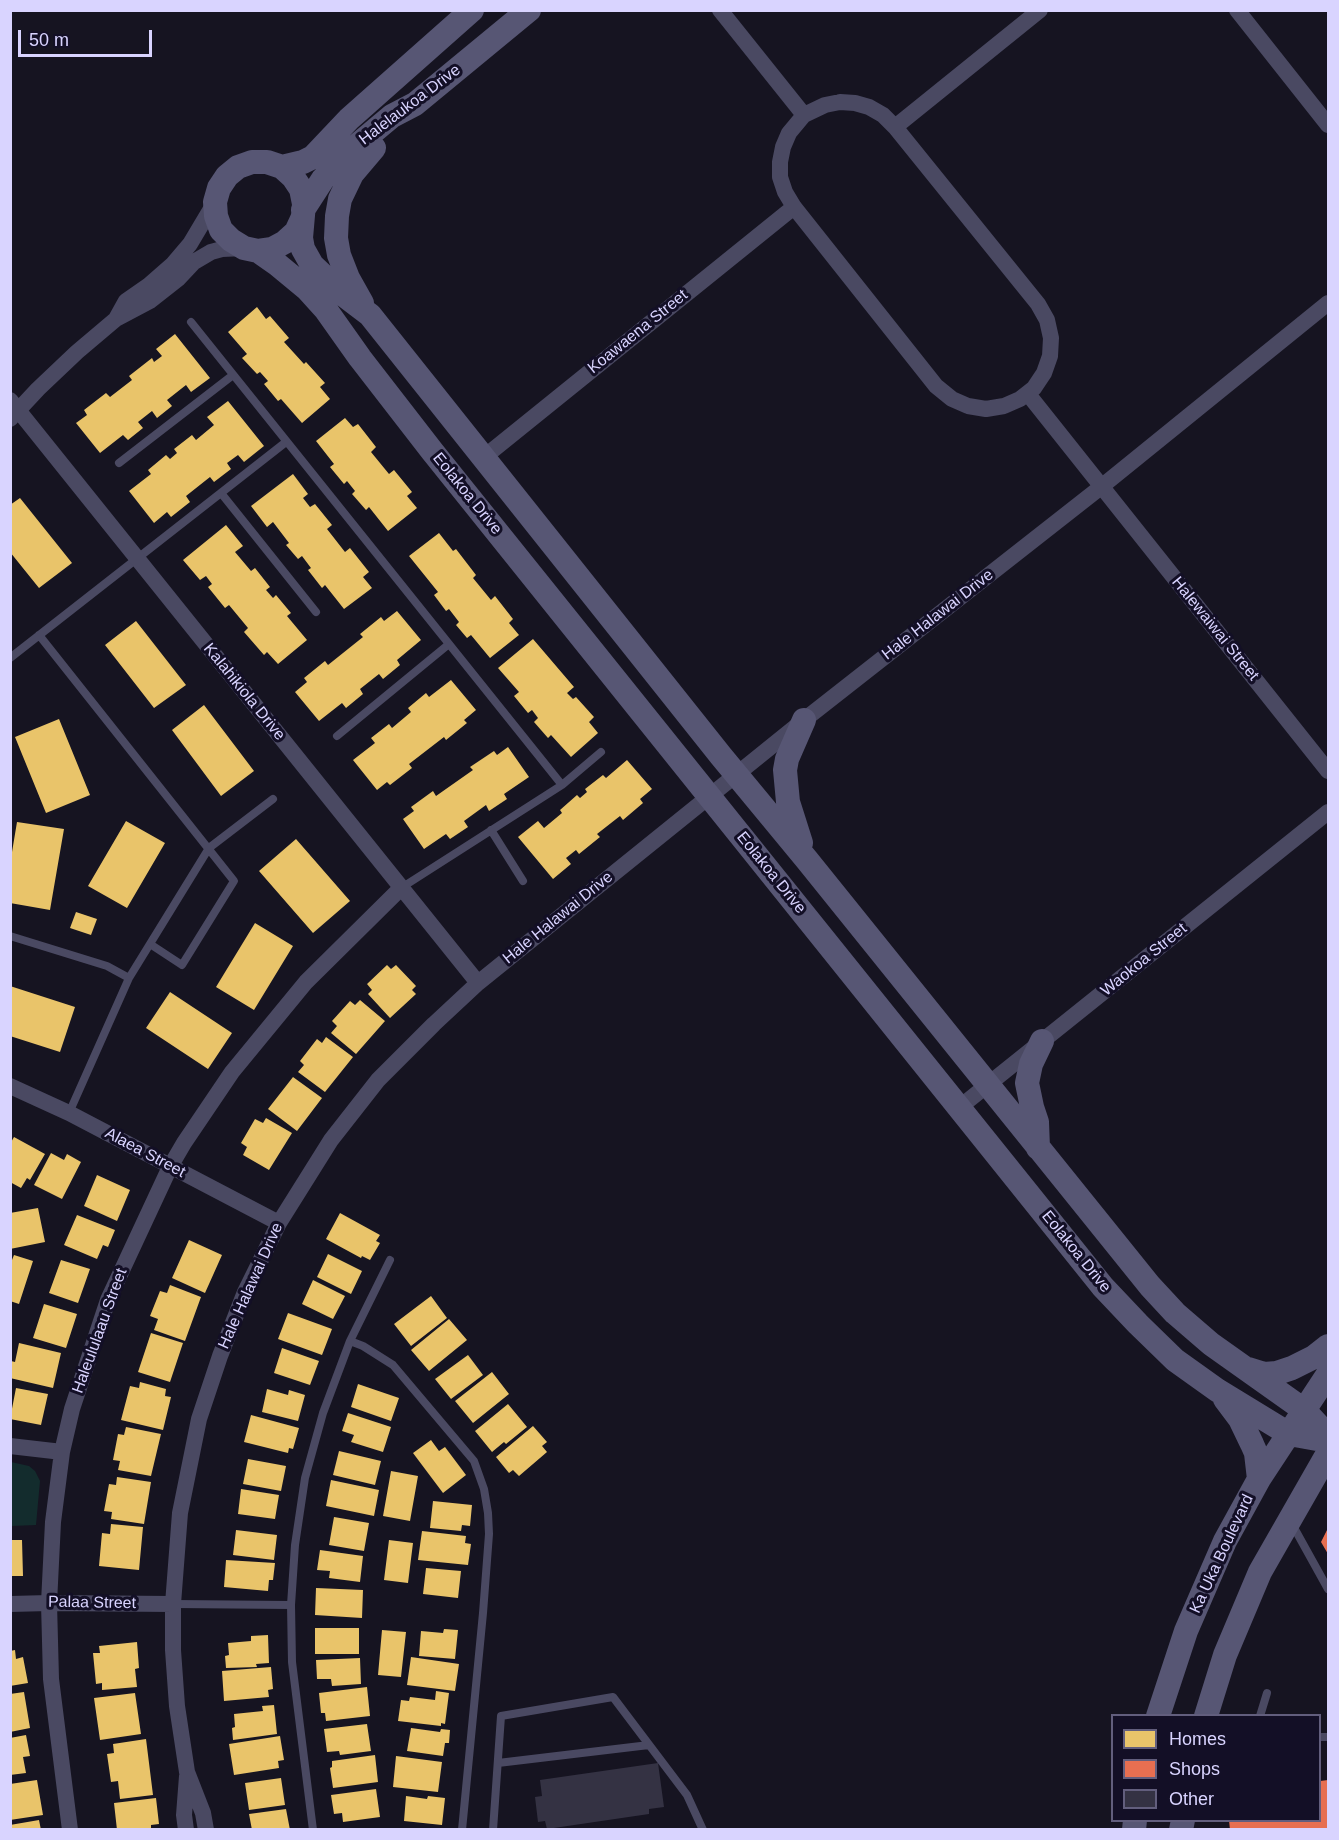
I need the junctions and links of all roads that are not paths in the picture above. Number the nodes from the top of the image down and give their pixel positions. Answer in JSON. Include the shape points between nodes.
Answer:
{"nodes":[{"id":1,"x":472,"y":10,"type":"edge"},
{"id":2,"x":528,"y":10,"type":"edge"},
{"id":3,"x":720,"y":10,"type":"edge"},
{"id":4,"x":1040,"y":10,"type":"edge"},
{"id":5,"x":1237,"y":10,"type":"edge"},
{"id":6,"x":414,"y":104,"type":"junction"},
{"id":7,"x":804,"y":115,"type":"junction"},
{"id":8,"x":1329,"y":125,"type":"edge"},
{"id":9,"x":895,"y":127,"type":"junction"},
{"id":10,"x":282,"y":167,"type":"junction"},
{"id":11,"x":215,"y":202,"type":"junction"},
{"id":12,"x":794,"y":207,"type":"junction"},
{"id":13,"x":303,"y":214,"type":"junction"},
{"id":14,"x":251,"y":249,"type":"junction"},
{"id":15,"x":1329,"y":303,"type":"edge"},
{"id":16,"x":370,"y":315,"type":"junction"},
{"id":17,"x":116,"y":319,"type":"junction"},
{"id":18,"x":191,"y":322,"type":"dead end"},
{"id":19,"x":233,"y":375,"type":"junction"},
{"id":20,"x":1028,"y":394,"type":"junction"},
{"id":21,"x":13,"y":410,"type":"edge"},
{"id":22,"x":286,"y":442,"type":"junction"},
{"id":23,"x":432,"y":451,"type":"junction"},
{"id":24,"x":483,"y":458,"type":"junction"},
{"id":25,"x":119,"y":463,"type":"dead end"},
{"id":26,"x":1101,"y":487,"type":"junction"},
{"id":27,"x":221,"y":493,"type":"junction"},
{"id":28,"x":482,"y":512,"type":"junction"},
{"id":29,"x":136,"y":558,"type":"junction"},
{"id":30,"x":316,"y":612,"type":"dead end"},
{"id":31,"x":39,"y":635,"type":"junction"},
{"id":32,"x":449,"y":644,"type":"junction"},
{"id":33,"x":10,"y":658,"type":"edge"},
{"id":34,"x":804,"y":720,"type":"junction"},
{"id":35,"x":337,"y":736,"type":"dead end"},
{"id":36,"x":602,"y":752,"type":"dead end"},
{"id":37,"x":1329,"y":771,"type":"edge"},
{"id":38,"x":737,"y":774,"type":"junction"},
{"id":39,"x":562,"y":784,"type":"junction"},
{"id":40,"x":709,"y":796,"type":"junction"},
{"id":41,"x":273,"y":799,"type":"dead end"},
{"id":42,"x":1329,"y":812,"type":"edge"},
{"id":43,"x":491,"y":830,"type":"junction"},
{"id":44,"x":209,"y":848,"type":"junction"},
{"id":45,"x":807,"y":860,"type":"junction"},
{"id":46,"x":523,"y":881,"type":"dead end"},
{"id":47,"x":401,"y":888,"type":"junction"},
{"id":48,"x":10,"y":936,"type":"edge"},
{"id":49,"x":150,"y":944,"type":"junction"},
{"id":50,"x":129,"y":978,"type":"junction"},
{"id":51,"x":478,"y":983,"type":"junction"},
{"id":52,"x":1042,"y":1041,"type":"junction"},
{"id":53,"x":987,"y":1085,"type":"junction"},
{"id":54,"x":10,"y":1086,"type":"edge"},
{"id":55,"x":960,"y":1107,"type":"junction"},
{"id":56,"x":69,"y":1113,"type":"junction"},
{"id":57,"x":1038,"y":1148,"type":"junction"},
{"id":58,"x":170,"y":1167,"type":"junction"},
{"id":59,"x":279,"y":1223,"type":"junction"},
{"id":60,"x":390,"y":1260,"type":"dead end"},
{"id":61,"x":350,"y":1341,"type":"junction"},
{"id":62,"x":1329,"y":1347,"type":"edge"},
{"id":63,"x":1244,"y":1368,"type":"junction"},
{"id":64,"x":1329,"y":1374,"type":"edge"},
{"id":65,"x":1217,"y":1390,"type":"junction"},
{"id":66,"x":1304,"y":1410,"type":"junction"},
{"id":67,"x":1288,"y":1434,"type":"junction"},
{"id":68,"x":1329,"y":1436,"type":"edge"},
{"id":69,"x":1329,"y":1441,"type":"edge"},
{"id":70,"x":10,"y":1446,"type":"edge"},
{"id":71,"x":62,"y":1452,"type":"junction"},
{"id":72,"x":1329,"y":1454,"type":"edge"},
{"id":73,"x":1259,"y":1479,"type":"junction"},
{"id":74,"x":1289,"y":1520,"type":"junction"},
{"id":75,"x":1329,"y":1589,"type":"edge"},
{"id":76,"x":49,"y":1603,"type":"junction"},
{"id":77,"x":10,"y":1604,"type":"edge"},
{"id":78,"x":173,"y":1605,"type":"junction"},
{"id":79,"x":291,"y":1605,"type":"junction"},
{"id":80,"x":1267,"y":1693,"type":"dead end"},
{"id":81,"x":1159,"y":1714,"type":"edge"},
{"id":82,"x":1207,"y":1714,"type":"edge"},
{"id":83,"x":1261,"y":1714,"type":"edge"},
{"id":84,"x":649,"y":1745,"type":"junction"},
{"id":85,"x":498,"y":1763,"type":"junction"},
{"id":86,"x":188,"y":1772,"type":"junction"},
{"id":87,"x":70,"y":1830,"type":"edge"},
{"id":88,"x":186,"y":1830,"type":"edge"},
{"id":89,"x":206,"y":1830,"type":"edge"},
{"id":90,"x":313,"y":1830,"type":"edge"},
{"id":91,"x":462,"y":1830,"type":"edge"},
{"id":92,"x":493,"y":1830,"type":"edge"},
{"id":93,"x":703,"y":1830,"type":"edge"}],
"edges":[{"from":1,"to":10,"type":"street","name":"Halelaukoa Drive","via":[[349,119],[313,157]]},
{"from":2,"to":6,"type":"street","name":"Halelaukoa Drive"},
{"from":3,"to":7,"type":"street"},
{"from":4,"to":9,"type":"street"},
{"from":5,"to":8,"type":"street"},
{"from":6,"to":13,"type":"street","name":"Halelaukoa Drive","via":[[392,116],[349,152],[323,179]]},
{"from":6,"to":16,"type":"street","via":[[359,163],[340,199],[336,228],[339,255]]},
{"from":7,"to":9,"type":"street","via":[[825,105],[855,103],[883,115]]},
{"from":7,"to":12,"type":"street","via":[[789,133],[780,162],[780,177]]},
{"from":9,"to":20,"type":"street","via":[[1047,320],[1050,356],[1044,373]]},
{"from":10,"to":11,"type":"street","via":[[267,162],[238,167],[219,188]]},
{"from":10,"to":13,"type":"street","via":[[301,189]]},
{"from":11,"to":14,"type":"street","via":[[221,230],[231,240]]},
{"from":11,"to":17,"type":"street","via":[[190,244],[173,264],[126,301]]},
{"from":12,"to":20,"type":"street","via":[[936,386],[952,399],[986,409],[1004,406]]},
{"from":12,"to":24,"type":"street","name":"Koawaena Street"},
{"from":13,"to":14,"type":"street","via":[[296,232],[285,242],[272,249]]},
{"from":13,"to":16,"type":"street","via":[[301,238],[312,265]]},
{"from":14,"to":17,"type":"street","via":[[211,252],[150,301]]},
{"from":14,"to":23,"type":"street","name":"Eolakoa Drive","via":[[278,265],[326,310]]},
{"from":15,"to":26,"type":"street","name":"Hale Halawai Drive"},
{"from":16,"to":24,"type":"street"},
{"from":17,"to":21,"type":"street"},
{"from":18,"to":19,"type":"lane"},
{"from":19,"to":22,"type":"lane"},
{"from":19,"to":25,"type":"lane"},
{"from":20,"to":26,"type":"street"},
{"from":21,"to":29,"type":"street","name":"Kalahikiola Drive"},
{"from":22,"to":27,"type":"lane"},
{"from":22,"to":32,"type":"lane"},
{"from":23,"to":24,"type":"street","via":[[462,462]]},
{"from":23,"to":28,"type":"street","name":"Eolakoa Drive"},
{"from":24,"to":28,"type":"street","via":[[476,484]]},
{"from":24,"to":38,"type":"street"},
{"from":26,"to":34,"type":"street","name":"Hale Halawai Drive"},
{"from":26,"to":37,"type":"street","name":"Halewaiwai Street"},
{"from":27,"to":29,"type":"lane"},
{"from":27,"to":30,"type":"lane"},
{"from":28,"to":40,"type":"street","name":"Eolakoa Drive"},
{"from":29,"to":31,"type":"lane"},
{"from":29,"to":47,"type":"street","name":"Kalahikiola Drive"},
{"from":31,"to":33,"type":"lane"},
{"from":31,"to":44,"type":"lane"},
{"from":32,"to":35,"type":"lane"},
{"from":32,"to":39,"type":"lane"},
{"from":34,"to":38,"type":"street","name":"Hale Halawai Drive"},
{"from":34,"to":45,"type":"street","via":[[787,759],[785,783]]},
{"from":36,"to":39,"type":"lane"},
{"from":38,"to":40,"type":"street","name":"Hale Halawai Drive"},
{"from":38,"to":45,"type":"street"},
{"from":39,"to":43,"type":"lane"},
{"from":40,"to":51,"type":"street","name":"Hale Halawai Drive"},
{"from":40,"to":55,"type":"street","name":"Eolakoa Drive"},
{"from":41,"to":44,"type":"lane"},
{"from":42,"to":52,"type":"street","name":"Waokoa Street"},
{"from":43,"to":46,"type":"lane"},
{"from":43,"to":47,"type":"lane"},
{"from":44,"to":49,"type":"lane"},
{"from":44,"to":49,"type":"lane","via":[[234,880],[182,965]]},
{"from":45,"to":53,"type":"street"},
{"from":47,"to":51,"type":"street","name":"Kalahikiola Drive"},
{"from":47,"to":58,"type":"street","name":"Haleululaau Street","via":[[306,982],[232,1072]]},
{"from":48,"to":50,"type":"lane","via":[[107,966]]},
{"from":49,"to":50,"type":"lane"},
{"from":50,"to":56,"type":"lane"},
{"from":51,"to":59,"type":"street","name":"Hale Halawai Drive","via":[[378,1080],[331,1140]]},
{"from":52,"to":53,"type":"street","name":"Waokoa Street"},
{"from":52,"to":57,"type":"street","via":[[1031,1064],[1028,1083]]},
{"from":53,"to":55,"type":"street","name":"Waokoa Street"},
{"from":53,"to":57,"type":"street"},
{"from":54,"to":56,"type":"street","name":"Alaea Street"},
{"from":55,"to":65,"type":"street","name":"Eolakoa Drive","via":[[1103,1287],[1175,1360]]},
{"from":56,"to":58,"type":"street","name":"Alaea Street"},
{"from":57,"to":63,"type":"street","via":[[1175,1313]]},
{"from":58,"to":59,"type":"street","name":"Alaea Street"},
{"from":58,"to":71,"type":"street","name":"Haleululaau Street","via":[[108,1300]]},
{"from":59,"to":78,"type":"street","name":"Hale Halawai Drive","via":[[245,1292],[199,1419],[180,1513]]},
{"from":60,"to":61,"type":"lane"},
{"from":61,"to":79,"type":"lane","via":[[323,1413],[305,1478]]},
{"from":61,"to":91,"type":"lane","via":[[393,1365],[474,1461],[484,1489],[489,1534]]},
{"from":62,"to":63,"type":"street","via":[[1277,1373]]},
{"from":63,"to":66,"type":"street"},
{"from":64,"to":66,"type":"street","name":"Ka Uka Boulevard"},
{"from":65,"to":67,"type":"street","name":"Eolakoa Drive"},
{"from":65,"to":73,"type":"street","via":[[1240,1419],[1252,1444]]},
{"from":66,"to":67,"type":"street","name":"Ka Uka Boulevard"},
{"from":66,"to":68,"type":"street"},
{"from":67,"to":69,"type":"street","name":"Eolakoa Drive"},
{"from":67,"to":73,"type":"street","name":"Ka Uka Boulevard"},
{"from":70,"to":71,"type":"street"},
{"from":71,"to":76,"type":"street","name":"Haleululaau Street"},
{"from":72,"to":74,"type":"street"},
{"from":73,"to":81,"type":"street","name":"Ka Uka Boulevard","via":[[1220,1551],[1186,1631]]},
{"from":74,"to":75,"type":"lane"},
{"from":74,"to":82,"type":"street","via":[[1260,1572],[1225,1655]]},
{"from":76,"to":77,"type":"street","name":"Palaa Street"},
{"from":76,"to":78,"type":"street","name":"Palaa Street"},
{"from":76,"to":87,"type":"street","name":"Haleululaau Street","via":[[51,1679]]},
{"from":78,"to":79,"type":"lane"},
{"from":78,"to":86,"type":"street","name":"Hale Halawai Drive","via":[[177,1706]]},
{"from":79,"to":90,"type":"lane","via":[[291,1662]]},
{"from":80,"to":83,"type":"lane"},
{"from":84,"to":85,"type":"lane"},
{"from":84,"to":85,"type":"lane","via":[[613,1697],[501,1716]]},
{"from":84,"to":93,"type":"lane","via":[[687,1795]]},
{"from":85,"to":92,"type":"lane"},
{"from":86,"to":88,"type":"street","name":"Hale Halawai Drive"},
{"from":86,"to":89,"type":"street","name":"Hale Halawai Drive"}]}
